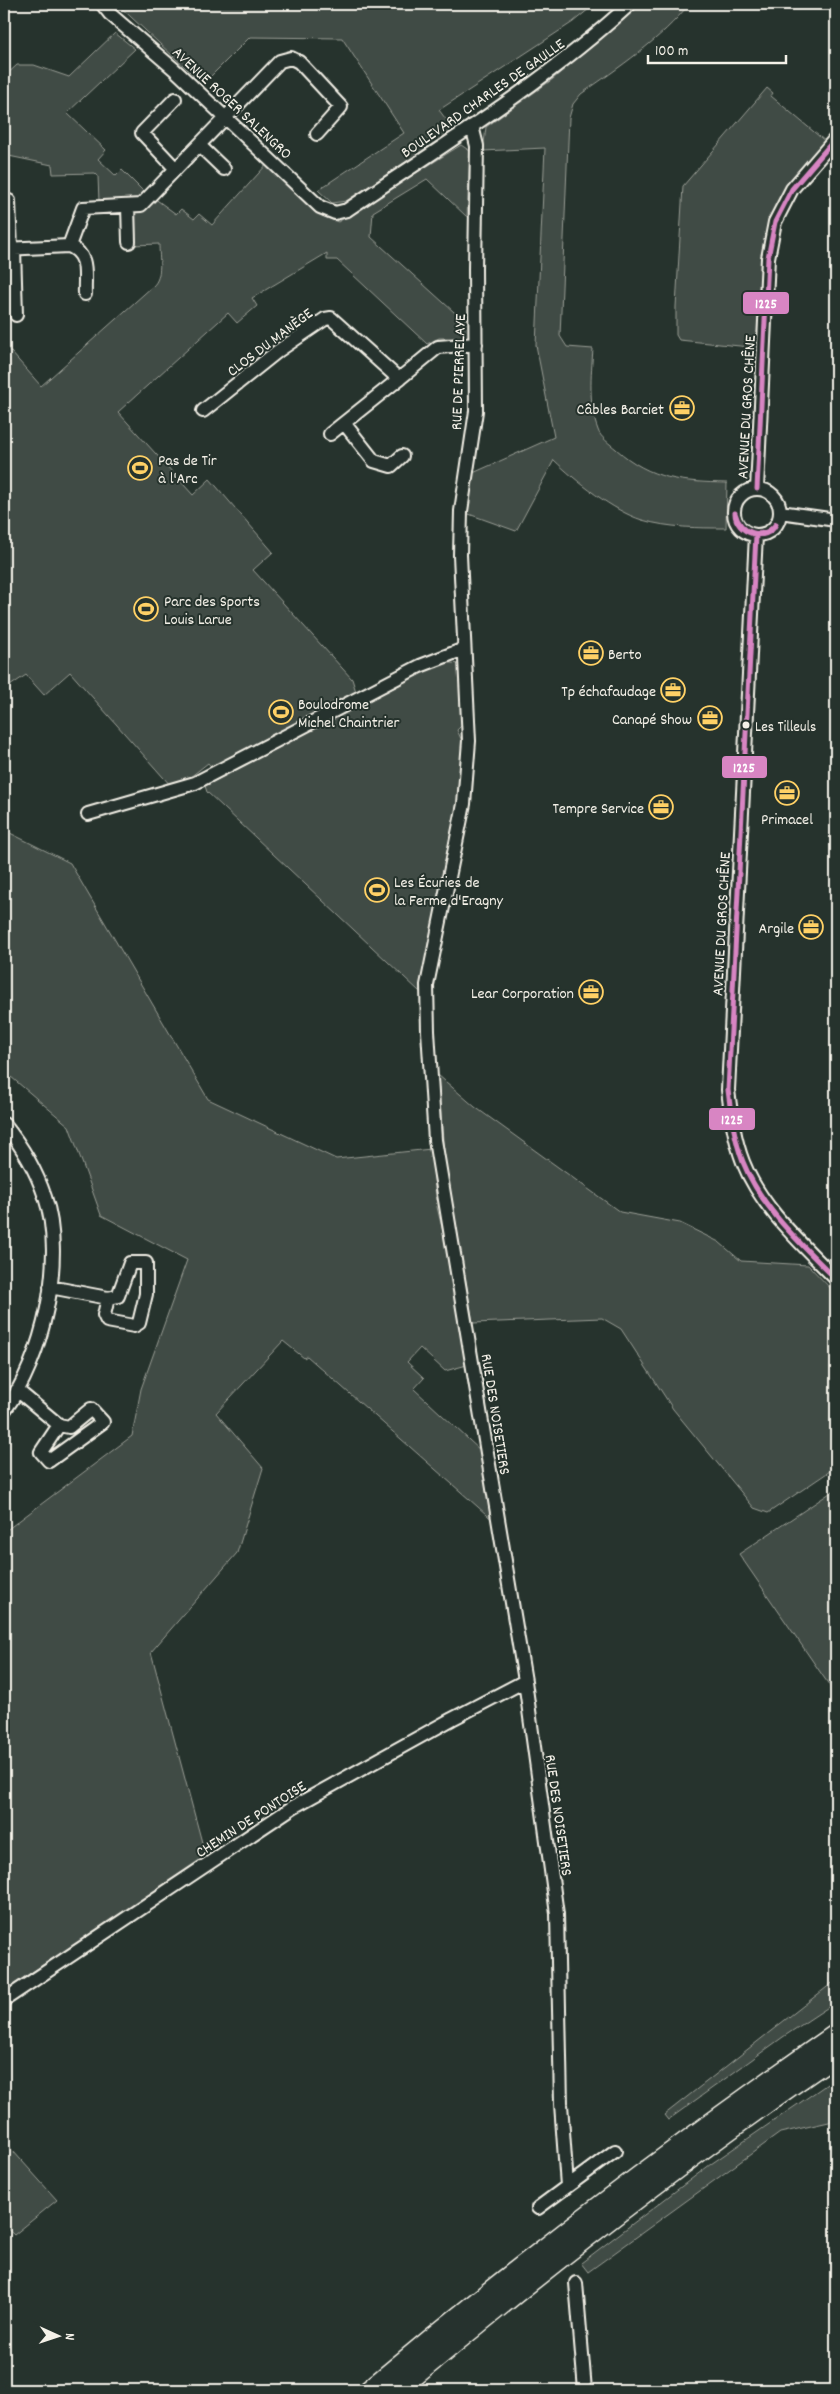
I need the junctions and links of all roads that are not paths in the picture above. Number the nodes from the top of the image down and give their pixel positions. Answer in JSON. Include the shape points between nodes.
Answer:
{"nodes":[{"id":1,"x":102,"y":4,"type":"edge"},
{"id":2,"x":630,"y":4,"type":"edge"},
{"id":3,"x":175,"y":99,"type":"dead end"},
{"id":4,"x":225,"y":116,"type":"junction"},
{"id":5,"x":472,"y":126,"type":"junction"},
{"id":6,"x":317,"y":134,"type":"dead end"},
{"id":7,"x":836,"y":138,"type":"edge"},
{"id":8,"x":199,"y":145,"type":"junction"},
{"id":9,"x":176,"y":169,"type":"junction"},
{"id":10,"x":224,"y":169,"type":"dead end"},
{"id":11,"x":9,"y":201,"type":"dead end"},
{"id":12,"x":128,"y":206,"type":"junction"},
{"id":13,"x":347,"y":210,"type":"joint"},
{"id":14,"x":129,"y":242,"type":"dead end"},
{"id":15,"x":68,"y":246,"type":"junction"},
{"id":16,"x":10,"y":249,"type":"edge"},
{"id":17,"x":85,"y":294,"type":"dead end"},
{"id":18,"x":16,"y":315,"type":"dead end"},
{"id":19,"x":476,"y":344,"type":"junction"},
{"id":20,"x":399,"y":379,"type":"junction"},
{"id":21,"x":203,"y":411,"type":"dead end"},
{"id":22,"x":344,"y":423,"type":"junction"},
{"id":23,"x":330,"y":434,"type":"dead end"},
{"id":24,"x":402,"y":456,"type":"dead end"},
{"id":25,"x":757,"y":489,"type":"junction"},
{"id":26,"x":780,"y":512,"type":"junction"},
{"id":27,"x":836,"y":520,"type":"edge"},
{"id":28,"x":756,"y":535,"type":"junction"},
{"id":29,"x":464,"y":649,"type":"junction"},
{"id":30,"x":88,"y":814,"type":"dead end"},
{"id":31,"x":4,"y":1124,"type":"edge"},
{"id":32,"x":8,"y":1137,"type":"edge"},
{"id":33,"x":836,"y":1279,"type":"edge"},
{"id":34,"x":50,"y":1287,"type":"junction"},
{"id":35,"x":108,"y":1298,"type":"junction"},
{"id":36,"x":17,"y":1390,"type":"junction"},
{"id":37,"x":4,"y":1411,"type":"edge"},
{"id":38,"x":59,"y":1425,"type":"junction"},
{"id":39,"x":526,"y":1681,"type":"junction"},
{"id":40,"x":4,"y":2000,"type":"edge"},
{"id":41,"x":836,"y":2034,"type":"edge"},
{"id":42,"x":836,"y":2055,"type":"edge"},
{"id":43,"x":616,"y":2151,"type":"dead end"},
{"id":44,"x":567,"y":2186,"type":"junction"},
{"id":45,"x":538,"y":2208,"type":"dead end"},
{"id":46,"x":576,"y":2283,"type":"dead end"},
{"id":47,"x":369,"y":2390,"type":"edge"},
{"id":48,"x":398,"y":2390,"type":"edge"},
{"id":49,"x":585,"y":2390,"type":"edge"}],
"edges":[{"from":1,"to":4,"type":"street","name":"AVENUE ROGER SALENGRO"},
{"from":2,"to":5,"type":"street","name":"BOULEVARD CHARLES DE GAULLE","via":[[576,52]]},
{"from":3,"to":9,"type":"street","via":[[142,133]]},
{"from":4,"to":6,"type":"street","via":[[280,61],[292,58],[341,106]]},
{"from":4,"to":8,"type":"street"},
{"from":4,"to":13,"type":"street","name":"AVENUE ROGER SALENGRO","via":[[320,207],[330,212]]},
{"from":5,"to":13,"type":"street","name":"BOULEVARD CHARLES DE GAULLE"},
{"from":5,"to":19,"type":"street","name":"RUE DE PIERRELAYE","via":[[477,146]]},
{"from":7,"to":25,"type":"street","name":"AVENUE DU GROS CHÊNE","via":[[792,189],[775,222],[768,258]]},
{"from":8,"to":9,"type":"street"},
{"from":8,"to":10,"type":"street"},
{"from":9,"to":12,"type":"street","via":[[140,205]]},
{"from":11,"to":16,"type":"street"},
{"from":12,"to":14,"type":"street"},
{"from":12,"to":15,"type":"street","via":[[83,208]]},
{"from":15,"to":16,"type":"street"},
{"from":15,"to":17,"type":"street","via":[[84,256]]},
{"from":16,"to":18,"type":"street"},
{"from":19,"to":20,"type":"street","via":[[438,347]]},
{"from":19,"to":29,"type":"street","name":"RUE DE PIERRELAYE","via":[[476,411],[461,511]]},
{"from":20,"to":21,"type":"street","name":"CLOS DU MANÈGE","via":[[335,320],[325,318]]},
{"from":20,"to":22,"type":"street"},
{"from":22,"to":23,"type":"street"},
{"from":22,"to":24,"type":"street","via":[[374,461],[391,466]]},
{"from":25,"to":26,"type":"street","via":[[774,498]]},
{"from":25,"to":28,"type":"street","via":[[742,496],[735,510],[738,525]]},
{"from":26,"to":27,"type":"street"},
{"from":26,"to":28,"type":"street","via":[[773,529]]},
{"from":28,"to":33,"type":"street","name":"AVENUE DU GROS CHÊNE","via":[[728,1090],[733,1127],[743,1162],[764,1202]]},
{"from":29,"to":30,"type":"street","via":[[420,666],[195,783]]},
{"from":29,"to":39,"type":"street","name":"RUE DES NOISETIERS","via":[[469,741],[464,804],[427,985],[428,1031],[435,1140]]},
{"from":31,"to":32,"type":"street"},
{"from":32,"to":34,"type":"street","via":[[32,1165],[46,1198],[53,1260]]},
{"from":34,"to":35,"type":"street"},
{"from":34,"to":36,"type":"street","via":[[41,1337]]},
{"from":35,"to":35,"type":"street","via":[[118,1296],[130,1262],[146,1263],[146,1294],[139,1323],[134,1326],[107,1321],[104,1315]]},
{"from":36,"to":37,"type":"street"},
{"from":36,"to":38,"type":"street"},
{"from":38,"to":38,"type":"street","via":[[41,1452],[49,1461],[103,1422],[91,1409],[69,1427]]},
{"from":39,"to":40,"type":"street","name":"CHEMIN DE PONTOISE","via":[[293,1807]]},
{"from":39,"to":44,"type":"street","name":"RUE DES NOISETIERS","via":[[557,1914],[561,2104]]},
{"from":41,"to":47,"type":"highway","via":[[618,2190]]},
{"from":42,"to":48,"type":"highway","via":[[622,2211],[477,2323]]},
{"from":43,"to":44,"type":"street"},
{"from":44,"to":45,"type":"street"},
{"from":46,"to":49,"type":"street"}]}
